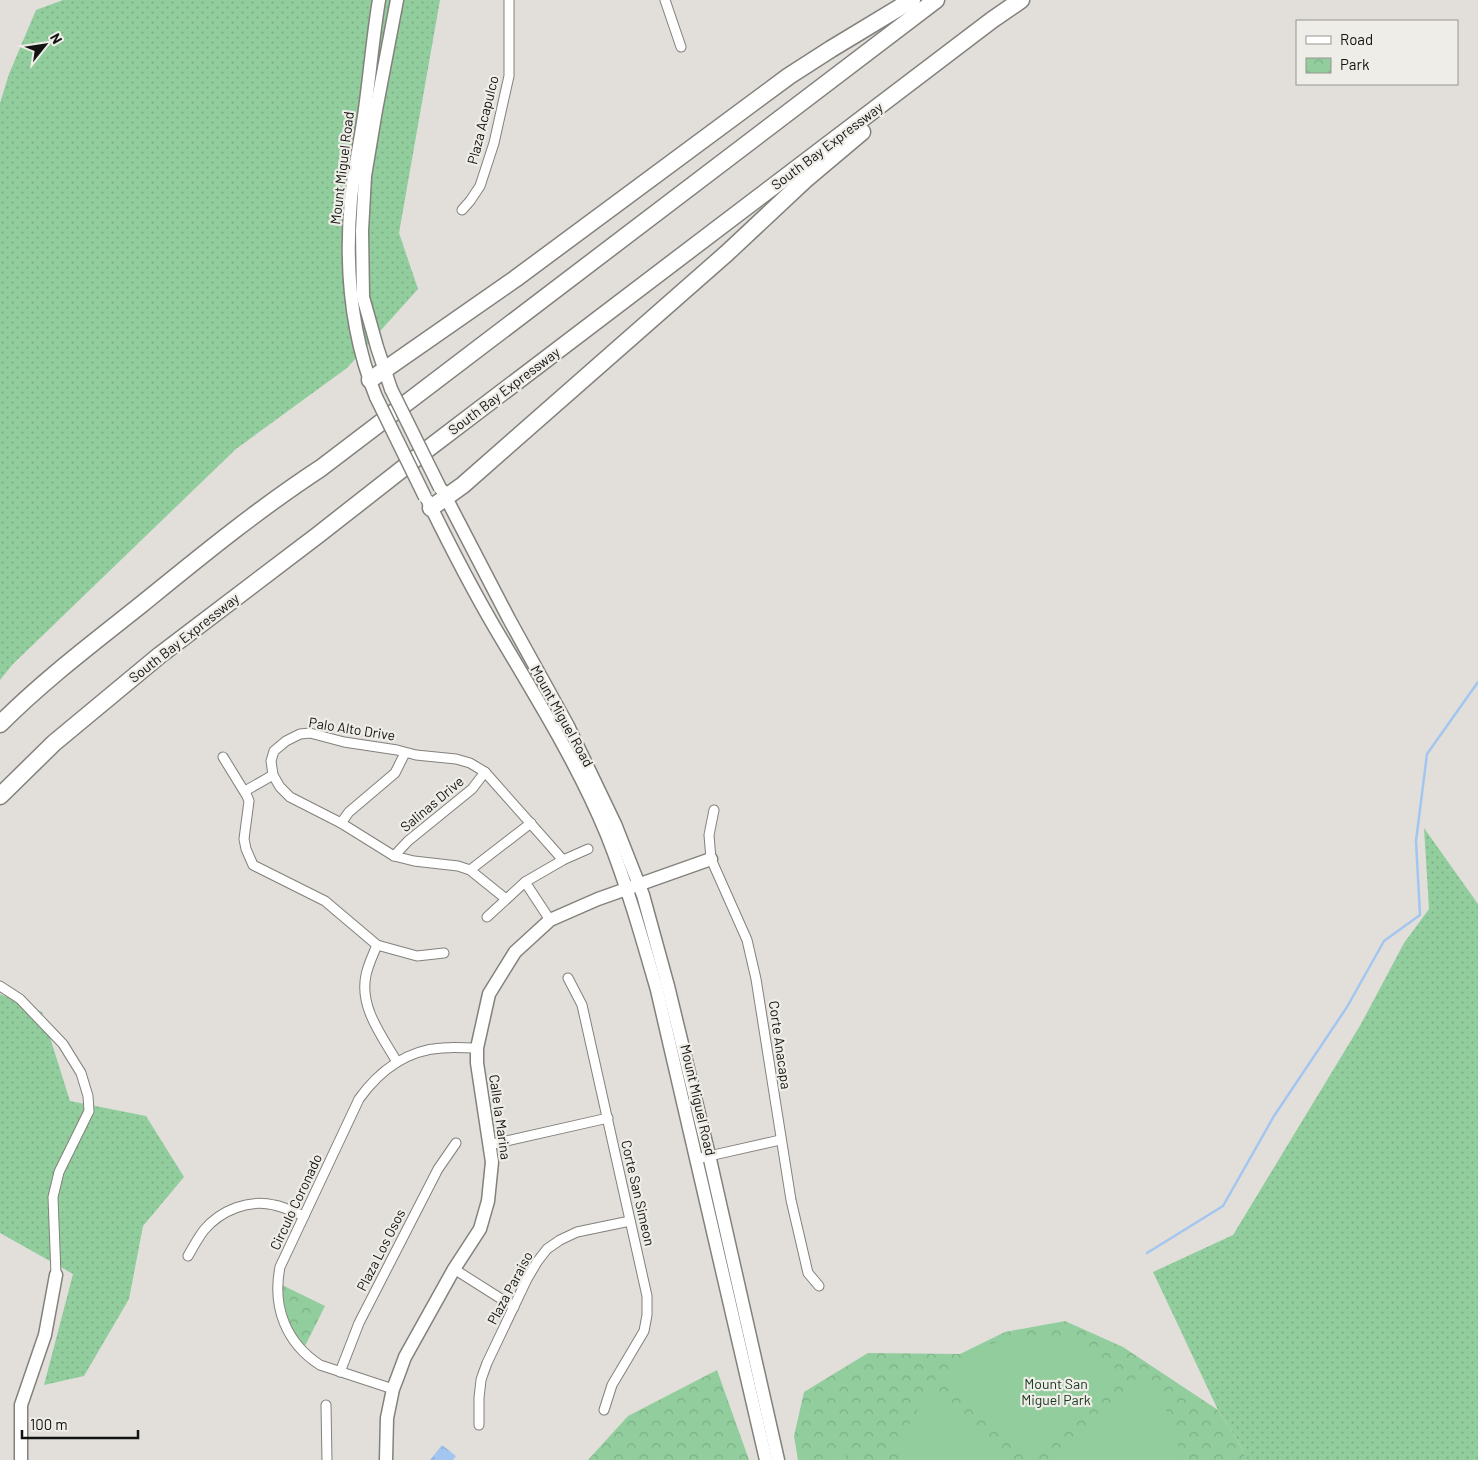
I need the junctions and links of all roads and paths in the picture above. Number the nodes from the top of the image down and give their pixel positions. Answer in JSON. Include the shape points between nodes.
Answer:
{"nodes":[{"id":1,"x":379,"y":0,"type":"edge"},
{"id":2,"x":397,"y":0,"type":"edge"},
{"id":3,"x":509,"y":0,"type":"edge"},
{"id":4,"x":665,"y":0,"type":"edge"},
{"id":5,"x":912,"y":0,"type":"edge"},
{"id":6,"x":936,"y":0,"type":"edge"},
{"id":7,"x":1021,"y":0,"type":"edge"},
{"id":8,"x":992,"y":20,"type":"junction"},
{"id":9,"x":681,"y":47,"type":"dead end"},
{"id":10,"x":462,"y":210,"type":"dead end"},
{"id":11,"x":384,"y":370,"type":"junction"},
{"id":12,"x":370,"y":380,"type":"junction"},
{"id":13,"x":443,"y":493,"type":"junction"},
{"id":14,"x":428,"y":502,"type":"junction"},
{"id":15,"x":0,"y":724,"type":"edge"},
{"id":16,"x":405,"y":752,"type":"junction"},
{"id":17,"x":223,"y":756,"type":"dead end"},
{"id":18,"x":486,"y":772,"type":"junction"},
{"id":19,"x":273,"y":775,"type":"junction"},
{"id":20,"x":245,"y":791,"type":"junction"},
{"id":21,"x":0,"y":796,"type":"edge"},
{"id":22,"x":714,"y":810,"type":"dead end"},
{"id":23,"x":341,"y":823,"type":"junction"},
{"id":24,"x":531,"y":823,"type":"junction"},
{"id":25,"x":588,"y":849,"type":"dead end"},
{"id":26,"x":394,"y":856,"type":"junction"},
{"id":27,"x":711,"y":859,"type":"junction"},
{"id":28,"x":563,"y":860,"type":"junction"},
{"id":29,"x":470,"y":870,"type":"junction"},
{"id":30,"x":525,"y":882,"type":"junction"},
{"id":31,"x":632,"y":886,"type":"junction"},
{"id":32,"x":506,"y":899,"type":"junction"},
{"id":33,"x":487,"y":917,"type":"dead end"},
{"id":34,"x":550,"y":920,"type":"junction"},
{"id":35,"x":377,"y":945,"type":"junction"},
{"id":36,"x":444,"y":953,"type":"dead end"},
{"id":37,"x":568,"y":978,"type":"dead end"},
{"id":38,"x":0,"y":986,"type":"edge"},
{"id":39,"x":477,"y":1048,"type":"junction"},
{"id":40,"x":397,"y":1062,"type":"junction"},
{"id":41,"x":608,"y":1118,"type":"junction"},
{"id":42,"x":780,"y":1140,"type":"junction"},
{"id":43,"x":456,"y":1144,"type":"dead end"},
{"id":44,"x":489,"y":1145,"type":"junction"},
{"id":45,"x":709,"y":1155,"type":"junction"},
{"id":46,"x":696,"y":1159,"type":"junction"},
{"id":47,"x":304,"y":1216,"type":"junction"},
{"id":48,"x":630,"y":1220,"type":"junction"},
{"id":49,"x":188,"y":1256,"type":"dead end"},
{"id":50,"x":454,"y":1269,"type":"junction"},
{"id":51,"x":56,"y":1276,"type":"joint"},
{"id":52,"x":818,"y":1286,"type":"dead end"},
{"id":53,"x":514,"y":1307,"type":"junction"},
{"id":54,"x":340,"y":1372,"type":"junction"},
{"id":55,"x":393,"y":1389,"type":"junction"},
{"id":56,"x":326,"y":1405,"type":"dead end"},
{"id":57,"x":604,"y":1410,"type":"dead end"},
{"id":58,"x":479,"y":1425,"type":"dead end"},
{"id":59,"x":21,"y":1460,"type":"edge"},
{"id":60,"x":327,"y":1460,"type":"edge"},
{"id":61,"x":386,"y":1460,"type":"edge"},
{"id":62,"x":766,"y":1460,"type":"edge"},
{"id":63,"x":778,"y":1460,"type":"edge"}],
"edges":[{"from":1,"to":12,"type":"street","name":"Mount Miguel Road","via":[[352,191],[349,242],[353,305]]},
{"from":2,"to":11,"type":"street","name":"Mount Miguel Road","via":[[365,176],[362,231],[363,297]]},
{"from":3,"to":10,"type":"street","name":"Plaza Acapulco","via":[[509,76],[494,143],[480,186]]},
{"from":4,"to":9,"type":"street"},
{"from":5,"to":11,"type":"highway","via":[[789,76],[522,273]]},
{"from":6,"to":15,"type":"highway","via":[[328,462],[239,525],[71,660]]},
{"from":7,"to":8,"type":"highway","name":"South Bay Expressway"},
{"from":8,"to":13,"type":"highway","via":[[805,180],[727,253],[463,485]]},
{"from":8,"to":21,"type":"highway","name":"South Bay Expressway","via":[[160,655],[54,743]]},
{"from":11,"to":12,"type":"highway"},
{"from":11,"to":13,"type":"street","name":"Mount Miguel Road","bridge":true},
{"from":12,"to":14,"type":"street","name":"Mount Miguel Road","bridge":true},
{"from":13,"to":14,"type":"highway"},
{"from":13,"to":31,"type":"street","name":"Mount Miguel Road","via":[[568,726],[611,816]]},
{"from":14,"to":31,"type":"street","name":"Mount Miguel Road","via":[[495,627],[557,732]]},
{"from":16,"to":18,"type":"street","name":"Palo Alto Drive","via":[[456,759]]},
{"from":16,"to":19,"type":"street","name":"Palo Alto Drive","via":[[310,733],[300,734],[274,751],[271,761]]},
{"from":16,"to":23,"type":"street","via":[[395,773],[349,812]]},
{"from":17,"to":20,"type":"street"},
{"from":18,"to":24,"type":"street","name":"Palo Alto Drive"},
{"from":18,"to":26,"type":"street","name":"Salinas Drive","via":[[472,790]]},
{"from":19,"to":20,"type":"street"},
{"from":19,"to":23,"type":"street","via":[[290,797]]},
{"from":20,"to":35,"type":"street","via":[[248,801],[244,839],[253,865],[325,901]]},
{"from":22,"to":27,"type":"street","name":"Corte Anacapa","via":[[709,835]]},
{"from":23,"to":26,"type":"street"},
{"from":24,"to":28,"type":"street","name":"Palo Alto Drive"},
{"from":24,"to":29,"type":"street"},
{"from":25,"to":28,"type":"street"},
{"from":26,"to":29,"type":"street"},
{"from":27,"to":31,"type":"street","name":"Calle la Marina"},
{"from":27,"to":42,"type":"street","name":"Corte Anacapa","via":[[747,940],[756,979]]},
{"from":28,"to":30,"type":"street"},
{"from":29,"to":32,"type":"street"},
{"from":30,"to":32,"type":"street"},
{"from":30,"to":34,"type":"street"},
{"from":31,"to":34,"type":"street","name":"Calle la Marina"},
{"from":31,"to":45,"type":"street","name":"Mount Miguel Road","via":[[643,895]]},
{"from":31,"to":46,"type":"street","name":"Mount Miguel Road"},
{"from":32,"to":33,"type":"street"},
{"from":34,"to":39,"type":"street","name":"Calle la Marina","via":[[515,952],[489,994]]},
{"from":35,"to":36,"type":"street","via":[[417,956]]},
{"from":35,"to":40,"type":"street","via":[[364,991],[369,1014]]},
{"from":37,"to":41,"type":"street","name":"Corte San Simeon","via":[[582,1005]]},
{"from":38,"to":51,"type":"street","via":[[20,999],[63,1044],[81,1073],[88,1096],[88,1111],[59,1172],[53,1197]]},
{"from":39,"to":40,"type":"street","name":"Circulo Coronado","via":[[441,1048],[416,1053]]},
{"from":39,"to":44,"type":"street","name":"Calle la Marina"},
{"from":40,"to":47,"type":"street","name":"Circulo Coronado","via":[[379,1075],[360,1099]]},
{"from":41,"to":44,"type":"street"},
{"from":41,"to":48,"type":"street","name":"Corte San Simeon"},
{"from":42,"to":45,"type":"street"},
{"from":42,"to":52,"type":"street","name":"Corte Anacapa","via":[[790,1200],[808,1273]]},
{"from":43,"to":54,"type":"street","name":"Plaza Los Osos","via":[[438,1169],[357,1327]]},
{"from":44,"to":50,"type":"street","name":"Calle la Marina","via":[[492,1162],[484,1215],[480,1229]]},
{"from":45,"to":46,"type":"street"},
{"from":45,"to":63,"type":"street","name":"Mount Miguel Road"},
{"from":46,"to":62,"type":"street","name":"Mount Miguel Road"},
{"from":47,"to":49,"type":"street","via":[[275,1205],[240,1206],[211,1222]]},
{"from":47,"to":54,"type":"street","name":"Circulo Coronado","via":[[280,1267],[279,1305],[284,1324],[299,1348],[320,1365]]},
{"from":48,"to":53,"type":"street","name":"Plaza Paraiso","via":[[577,1232],[554,1244],[537,1262]]},
{"from":48,"to":57,"type":"street","name":"Corte San Simeon","via":[[648,1296],[647,1315],[644,1332],[612,1385]]},
{"from":50,"to":53,"type":"street"},
{"from":50,"to":55,"type":"street","name":"Calle la Marina","via":[[405,1358]]},
{"from":51,"to":59,"type":"street","via":[[45,1336],[21,1405]]},
{"from":53,"to":58,"type":"street","name":"Plaza Paraiso","via":[[481,1380]]},
{"from":54,"to":55,"type":"street","name":"Circulo Coronado"},
{"from":55,"to":61,"type":"street","name":"Calle la Marina","via":[[387,1418]]},
{"from":56,"to":60,"type":"street"}]}
